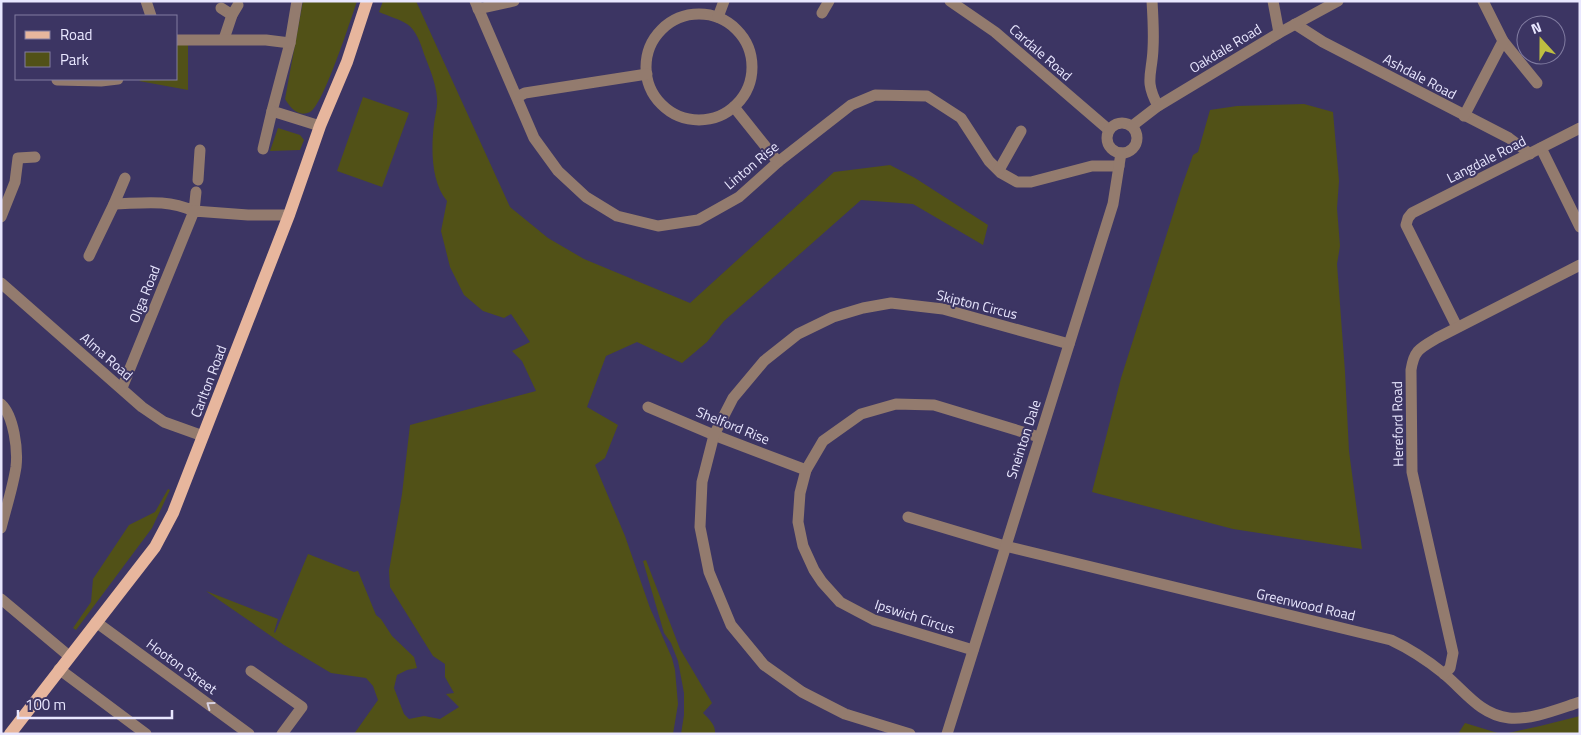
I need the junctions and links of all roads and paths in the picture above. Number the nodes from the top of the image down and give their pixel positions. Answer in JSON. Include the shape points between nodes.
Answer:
{"nodes":[{"id":1,"x":146,"y":1,"type":"edge"},
{"id":2,"x":297,"y":1,"type":"edge"},
{"id":3,"x":367,"y":1,"type":"edge"},
{"id":4,"x":514,"y":1,"type":"edge"},
{"id":5,"x":724,"y":1,"type":"edge"},
{"id":6,"x":829,"y":1,"type":"edge"},
{"id":7,"x":950,"y":1,"type":"edge"},
{"id":8,"x":1152,"y":1,"type":"edge"},
{"id":9,"x":1273,"y":1,"type":"edge"},
{"id":10,"x":1338,"y":1,"type":"edge"},
{"id":11,"x":1483,"y":1,"type":"edge"},
{"id":12,"x":477,"y":5,"type":"edge"},
{"id":13,"x":221,"y":8,"type":"dead end"},
{"id":14,"x":822,"y":13,"type":"dead end"},
{"id":15,"x":151,"y":15,"type":"edge"},
{"id":16,"x":718,"y":17,"type":"junction"},
{"id":17,"x":1295,"y":24,"type":"junction"},
{"id":18,"x":1279,"y":33,"type":"junction"},
{"id":19,"x":224,"y":39,"type":"junction"},
{"id":20,"x":178,"y":40,"type":"edge"},
{"id":21,"x":1503,"y":41,"type":"junction"},
{"id":22,"x":290,"y":43,"type":"junction"},
{"id":23,"x":646,"y":74,"type":"junction"},
{"id":24,"x":57,"y":80,"type":"edge"},
{"id":25,"x":101,"y":80,"type":"edge"},
{"id":26,"x":1538,"y":83,"type":"dead end"},
{"id":27,"x":517,"y":97,"type":"junction"},
{"id":28,"x":1158,"y":106,"type":"junction"},
{"id":29,"x":734,"y":107,"type":"junction"},
{"id":30,"x":272,"y":111,"type":"junction"},
{"id":31,"x":1464,"y":116,"type":"junction"},
{"id":32,"x":320,"y":126,"type":"junction"},
{"id":33,"x":1132,"y":126,"type":"junction"},
{"id":34,"x":1580,"y":128,"type":"edge"},
{"id":35,"x":1021,"y":130,"type":"dead end"},
{"id":36,"x":1109,"y":130,"type":"junction"},
{"id":37,"x":1542,"y":148,"type":"junction"},
{"id":38,"x":262,"y":149,"type":"dead end"},
{"id":39,"x":200,"y":150,"type":"dead end"},
{"id":40,"x":1121,"y":152,"type":"junction"},
{"id":41,"x":1530,"y":154,"type":"junction"},
{"id":42,"x":35,"y":157,"type":"dead end"},
{"id":43,"x":778,"y":162,"type":"junction"},
{"id":44,"x":1119,"y":166,"type":"junction"},
{"id":45,"x":999,"y":170,"type":"junction"},
{"id":46,"x":125,"y":178,"type":"dead end"},
{"id":47,"x":114,"y":204,"type":"junction"},
{"id":48,"x":194,"y":211,"type":"junction"},
{"id":49,"x":289,"y":215,"type":"junction"},
{"id":50,"x":1,"y":217,"type":"edge"},
{"id":51,"x":1580,"y":227,"type":"edge"},
{"id":52,"x":89,"y":256,"type":"dead end"},
{"id":53,"x":1580,"y":265,"type":"edge"},
{"id":54,"x":1,"y":283,"type":"edge"},
{"id":55,"x":1457,"y":327,"type":"junction"},
{"id":56,"x":1069,"y":344,"type":"junction"},
{"id":57,"x":122,"y":388,"type":"junction"},
{"id":58,"x":1,"y":404,"type":"edge"},
{"id":59,"x":648,"y":407,"type":"dead end"},
{"id":60,"x":714,"y":435,"type":"junction"},
{"id":61,"x":203,"y":436,"type":"junction"},
{"id":62,"x":1039,"y":437,"type":"junction"},
{"id":63,"x":806,"y":470,"type":"junction"},
{"id":64,"x":908,"y":517,"type":"dead end"},
{"id":65,"x":1,"y":528,"type":"edge"},
{"id":66,"x":1005,"y":546,"type":"junction"},
{"id":67,"x":1,"y":600,"type":"edge"},
{"id":68,"x":96,"y":622,"type":"junction"},
{"id":69,"x":973,"y":650,"type":"junction"},
{"id":70,"x":70,"y":656,"type":"junction"},
{"id":71,"x":59,"y":669,"type":"junction"},
{"id":72,"x":251,"y":671,"type":"dead end"},
{"id":73,"x":1444,"y":674,"type":"junction"},
{"id":74,"x":1580,"y":702,"type":"edge"},
{"id":75,"x":10,"y":734,"type":"edge"},
{"id":76,"x":146,"y":734,"type":"edge"},
{"id":77,"x":249,"y":734,"type":"edge"},
{"id":78,"x":282,"y":734,"type":"edge"},
{"id":79,"x":910,"y":734,"type":"edge"},
{"id":80,"x":947,"y":734,"type":"edge"}],
"edges":[{"from":1,"to":15,"type":"street"},
{"from":2,"to":22,"type":"street"},
{"from":3,"to":32,"type":"main road","name":"Carlton Road","via":[[347,62]]},
{"from":4,"to":12,"type":"street"},
{"from":5,"to":16,"type":"street"},
{"from":6,"to":14,"type":"street"},
{"from":7,"to":36,"type":"street","name":"Cardale Road","via":[[995,32]]},
{"from":8,"to":28,"type":"street","via":[[1153,52],[1148,81],[1150,93]]},
{"from":9,"to":18,"type":"street"},
{"from":10,"to":17,"type":"street","name":"Oakdale Road"},
{"from":11,"to":21,"type":"street"},
{"from":12,"to":27,"type":"street","name":"Linton Rise"},
{"from":13,"to":19,"type":"street","via":[[235,10]]},
{"from":16,"to":23,"type":"street","via":[[691,14],[666,26],[656,35],[650,48]]},
{"from":16,"to":29,"type":"street","via":[[740,33],[752,58],[750,85]]},
{"from":17,"to":18,"type":"street","name":"Oakdale Road"},
{"from":17,"to":31,"type":"street","name":"Ashdale Road"},
{"from":18,"to":28,"type":"street","name":"Oakdale Road"},
{"from":19,"to":20,"type":"street"},
{"from":19,"to":22,"type":"street"},
{"from":21,"to":26,"type":"street"},
{"from":21,"to":31,"type":"street"},
{"from":22,"to":30,"type":"street"},
{"from":23,"to":27,"type":"street","via":[[525,93]]},
{"from":23,"to":29,"type":"street","via":[[658,100],[681,117],[709,119]]},
{"from":24,"to":25,"type":"street"},
{"from":27,"to":43,"type":"street","name":"Linton Rise","via":[[534,138],[558,171],[586,198],[617,216],[658,226],[698,220],[739,197]]},
{"from":28,"to":33,"type":"street","name":"Oakdale Road"},
{"from":29,"to":43,"type":"street"},
{"from":30,"to":32,"type":"street"},
{"from":30,"to":38,"type":"street"},
{"from":31,"to":41,"type":"street","name":"Ashdale Road","via":[[1509,138]]},
{"from":32,"to":49,"type":"main road","name":"Carlton Road"},
{"from":33,"to":36,"type":"street","via":[[1122,123]]},
{"from":33,"to":40,"type":"street","via":[[1137,134],[1136,143],[1130,150]]},
{"from":34,"to":37,"type":"street","name":"Langdale Road"},
{"from":35,"to":45,"type":"street"},
{"from":36,"to":40,"type":"street","via":[[1107,136],[1111,147]]},
{"from":37,"to":41,"type":"street","name":"Langdale Road"},
{"from":37,"to":51,"type":"street"},
{"from":39,"to":48,"type":"street","name":"Olga Road"},
{"from":40,"to":44,"type":"street","name":"Sneinton Dale"},
{"from":41,"to":55,"type":"street","name":"Langdale Road","via":[[1412,213],[1408,218],[1406,225]]},
{"from":42,"to":50,"type":"street","via":[[18,158],[15,182]]},
{"from":43,"to":45,"type":"street","name":"Linton Rise","via":[[851,105],[875,95],[901,94],[926,96],[961,118],[989,161]]},
{"from":44,"to":45,"type":"street","name":"Linton Rise","via":[[1092,166],[1031,182],[1017,182]]},
{"from":44,"to":56,"type":"street","name":"Sneinton Dale","via":[[1112,204]]},
{"from":46,"to":47,"type":"street"},
{"from":47,"to":48,"type":"street","via":[[164,202]]},
{"from":47,"to":52,"type":"street"},
{"from":48,"to":49,"type":"street"},
{"from":48,"to":57,"type":"street","name":"Olga Road"},
{"from":49,"to":61,"type":"main road","name":"Carlton Road"},
{"from":53,"to":55,"type":"street","name":"Hereford Road"},
{"from":54,"to":57,"type":"street","name":"Alma Road"},
{"from":55,"to":73,"type":"street","name":"Hereford Road","via":[[1418,349],[1411,370],[1412,472],[1453,653],[1450,668]]},
{"from":56,"to":60,"type":"street","name":"Skipton Circus","via":[[943,309],[891,304],[863,308],[833,317],[798,334],[764,361],[733,398]]},
{"from":56,"to":62,"type":"street","name":"Sneinton Dale"},
{"from":57,"to":61,"type":"street","name":"Alma Road","via":[[164,422]]},
{"from":58,"to":65,"type":"street","via":[[13,427],[16,467]]},
{"from":59,"to":60,"type":"street","name":"Shelford Rise"},
{"from":60,"to":63,"type":"street","name":"Shelford Rise"},
{"from":60,"to":79,"type":"street","name":"Skipton Circus","via":[[702,482],[700,527],[709,572],[731,625],[764,665],[802,692],[845,714]]},
{"from":61,"to":68,"type":"main road","name":"Carlton Road","via":[[164,532]]},
{"from":62,"to":63,"type":"street","name":"Ipswich Circus","via":[[934,405],[896,404],[861,414],[823,441]]},
{"from":62,"to":66,"type":"street","name":"Sneinton Dale"},
{"from":63,"to":69,"type":"street","name":"Ipswich Circus","via":[[800,493],[798,522],[801,538],[814,570],[840,602],[874,620]]},
{"from":64,"to":66,"type":"street","name":"Greenwood Road"},
{"from":66,"to":69,"type":"street","name":"Sneinton Dale"},
{"from":66,"to":73,"type":"street","name":"Greenwood Road","via":[[1385,638],[1408,648]]},
{"from":67,"to":70,"type":"street"},
{"from":68,"to":70,"type":"main road","name":"Carlton Road"},
{"from":77,"to":68,"type":"street","name":"Hooton Street","one_way":true},
{"from":69,"to":80,"type":"street","name":"Sneinton Dale"},
{"from":70,"to":71,"type":"main road","name":"Carlton Road"},
{"from":71,"to":75,"type":"main road","name":"Carlton Road"},
{"from":71,"to":76,"type":"street"},
{"from":72,"to":78,"type":"street","via":[[302,707]]},
{"from":73,"to":74,"type":"street","name":"Greenwood Road","via":[[1484,710],[1502,717],[1536,715]]}]}
